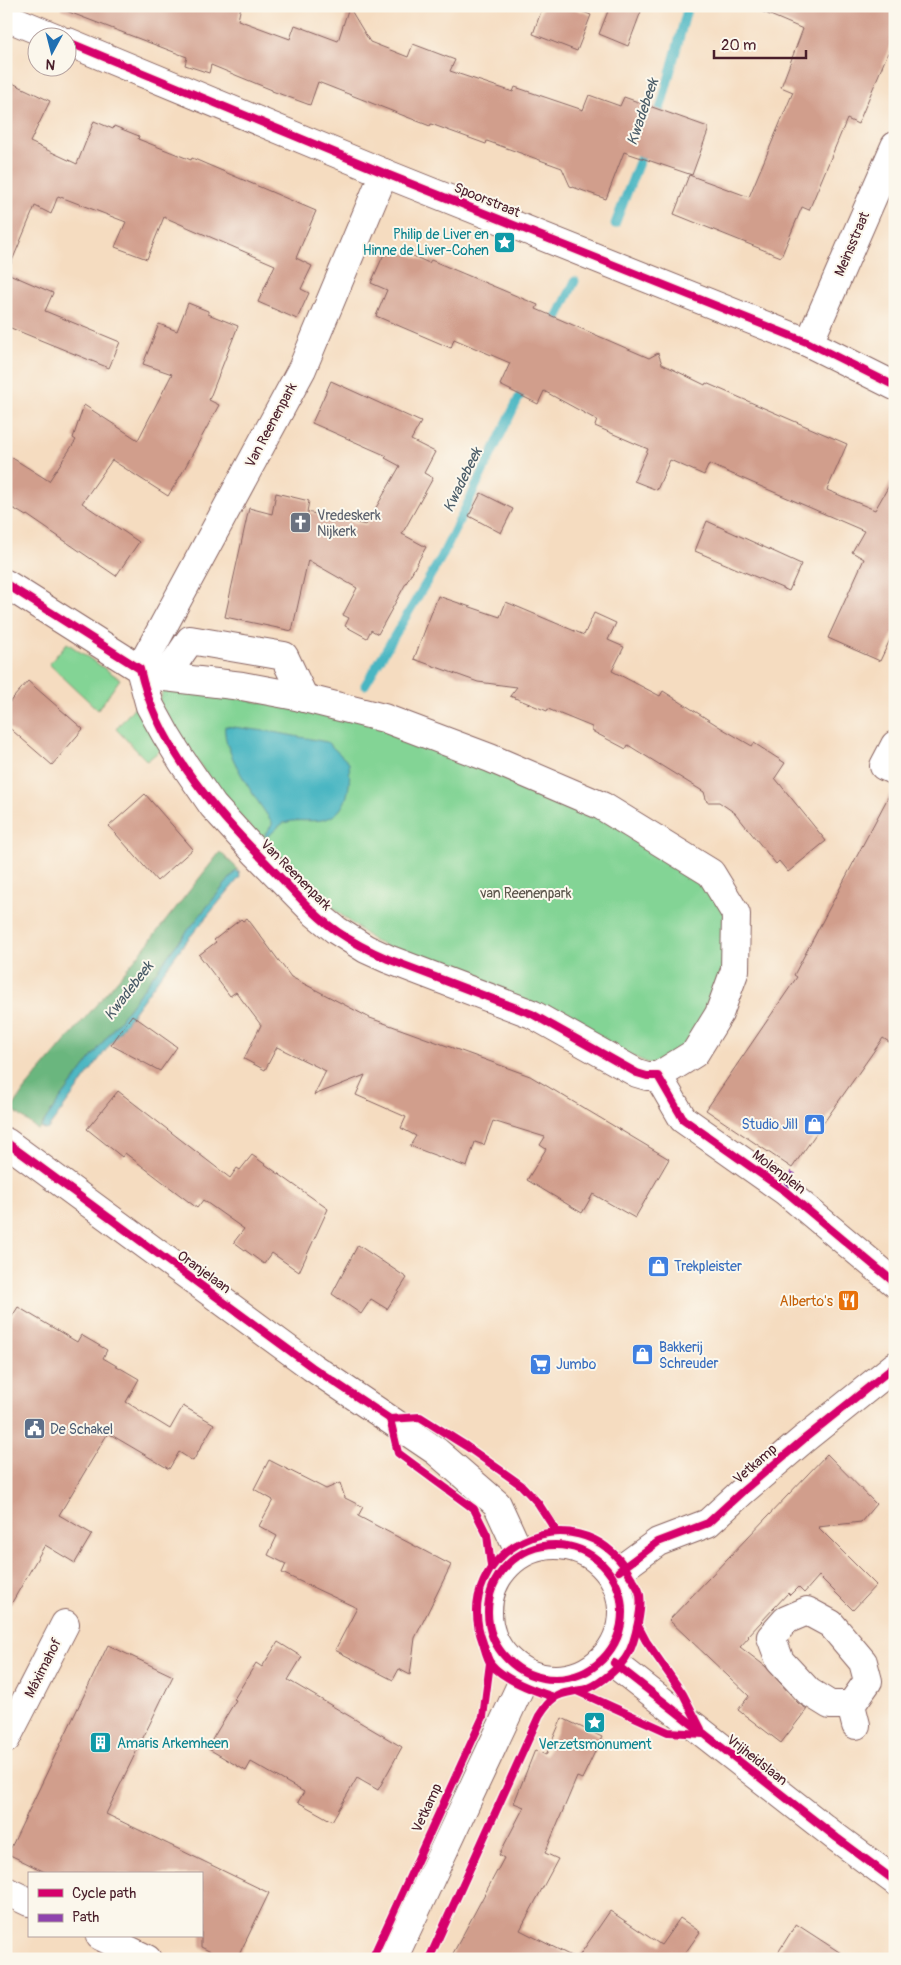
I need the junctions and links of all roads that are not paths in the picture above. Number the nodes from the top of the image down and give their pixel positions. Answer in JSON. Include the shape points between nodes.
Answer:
{"nodes":[{"id":1,"x":6,"y":17,"type":"edge"},
{"id":2,"x":33,"y":28,"type":"edge"},
{"id":3,"x":78,"y":46,"type":"edge"},
{"id":4,"x":895,"y":146,"type":"edge"},
{"id":5,"x":384,"y":172,"type":"junction"},
{"id":6,"x":809,"y":343,"type":"junction"},
{"id":7,"x":895,"y":386,"type":"edge"},
{"id":8,"x":6,"y":584,"type":"edge"},
{"id":9,"x":140,"y":668,"type":"junction"},
{"id":10,"x":166,"y":677,"type":"junction"},
{"id":11,"x":304,"y":698,"type":"junction"},
{"id":12,"x":658,"y":1076,"type":"junction"},
{"id":13,"x":8,"y":1146,"type":"edge"},
{"id":14,"x":895,"y":1283,"type":"edge"},
{"id":15,"x":895,"y":1366,"type":"edge"},
{"id":16,"x":520,"y":1554,"type":"junction"},
{"id":17,"x":613,"y":1575,"type":"junction"},
{"id":18,"x":65,"y":1624,"type":"dead end"},
{"id":19,"x":606,"y":1657,"type":"junction"},
{"id":20,"x":529,"y":1674,"type":"junction"},
{"id":21,"x":6,"y":1739,"type":"edge"},
{"id":22,"x":895,"y":1881,"type":"edge"},
{"id":23,"x":6,"y":1891,"type":"edge"},
{"id":24,"x":28,"y":1902,"type":"edge"},
{"id":25,"x":104,"y":1938,"type":"edge"},
{"id":26,"x":147,"y":1959,"type":"edge"},
{"id":27,"x":393,"y":1959,"type":"edge"}],
"edges":[{"from":1,"to":2,"type":"street"},
{"from":3,"to":5,"type":"street","name":"Spoorstraat"},
{"from":4,"to":6,"type":"street","name":"Meinsstraat"},
{"from":5,"to":6,"type":"street","name":"Spoorstraat"},
{"from":5,"to":9,"type":"street","name":"Van Reenenpark","via":[[302,368]]},
{"from":6,"to":7,"type":"street","name":"Spoorstraat"},
{"from":8,"to":9,"type":"street"},
{"from":9,"to":10,"type":"street"},
{"from":9,"to":12,"type":"street","name":"Van Reenenpark","via":[[150,706],[213,806],[315,913],[336,930],[388,959],[532,1014],[637,1073]]},
{"from":10,"to":11,"type":"street","via":[[242,686]]},
{"from":10,"to":11,"type":"street","via":[[190,640],[284,656]]},
{"from":11,"to":12,"type":"street","via":[[384,718],[516,769],[602,806],[711,873],[736,914],[735,970],[719,1014],[696,1054]]},
{"from":12,"to":14,"type":"street","name":"Molenplein","via":[[683,1119],[789,1181]]},
{"from":13,"to":16,"type":"street","name":"Oranjelaan","via":[[312,1367],[436,1451],[497,1504]]},
{"from":15,"to":17,"type":"street","name":"Vetkamp","via":[[804,1438],[708,1523],[658,1542]]},
{"from":16,"to":17,"type":"street","via":[[547,1545],[576,1547],[600,1561]]},
{"from":16,"to":20,"type":"street","via":[[504,1567],[493,1586],[488,1606],[490,1627],[498,1646],[511,1663]]},
{"from":17,"to":19,"type":"street","via":[[623,1602],[620,1632]]},
{"from":18,"to":21,"type":"street","name":"Máximahof"},
{"from":19,"to":20,"type":"street","via":[[576,1676],[560,1679]]},
{"from":19,"to":22,"type":"street","name":"Vrijheidslaan"},
{"from":20,"to":27,"type":"street"},
{"from":23,"to":24,"type":"street"},
{"from":25,"to":26,"type":"street"}]}
